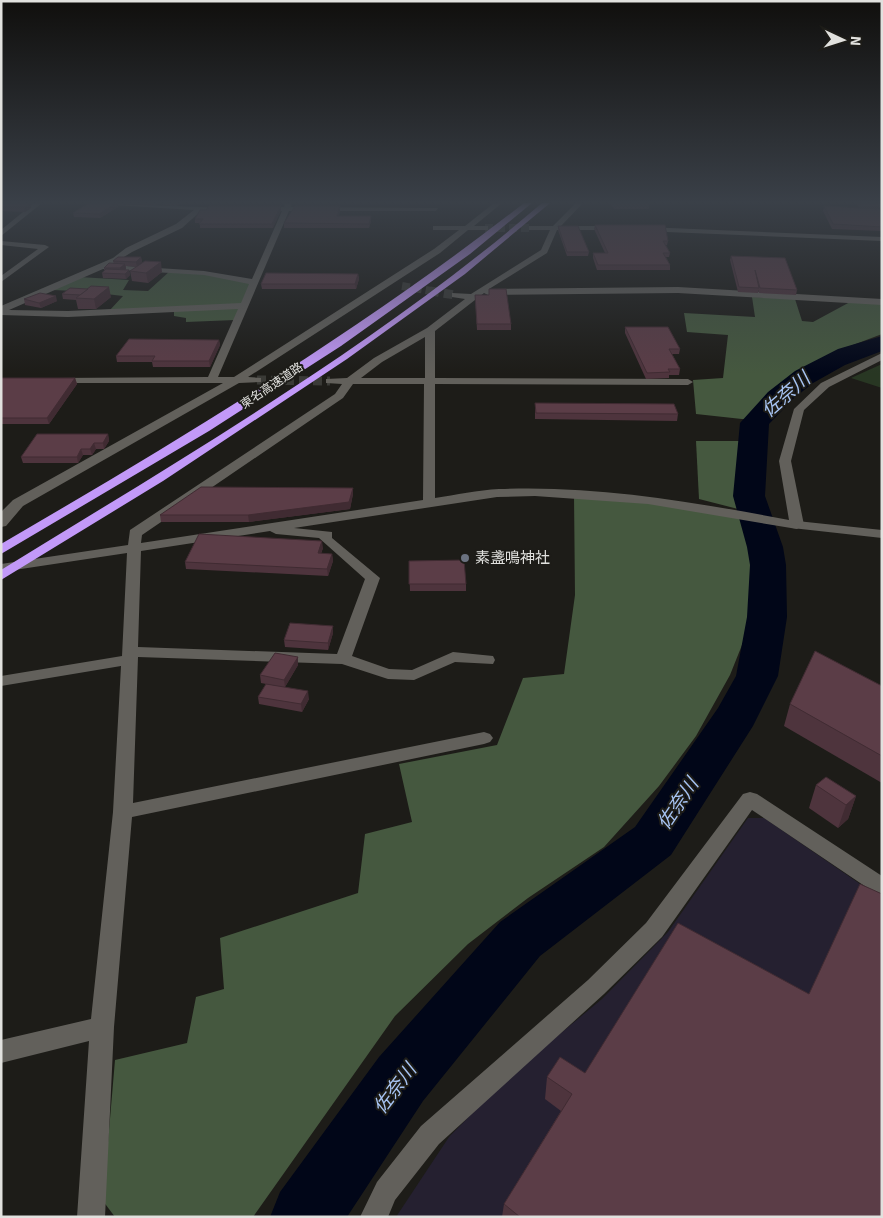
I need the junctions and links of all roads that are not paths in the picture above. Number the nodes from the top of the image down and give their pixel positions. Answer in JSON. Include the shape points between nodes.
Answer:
{"nodes":[{"id":1,"x":28,"y":260,"type":"edge"},
{"id":2,"x":114,"y":260,"type":"edge"},
{"id":3,"x":265,"y":260,"type":"edge"},
{"id":4,"x":413,"y":260,"type":"edge"},
{"id":5,"x":455,"y":260,"type":"edge"},
{"id":6,"x":476,"y":260,"type":"edge"},
{"id":7,"x":530,"y":260,"type":"edge"},
{"id":8,"x":100,"y":267,"type":"junction"},
{"id":9,"x":1,"y":280,"type":"edge"},
{"id":10,"x":255,"y":282,"type":"junction"},
{"id":11,"x":385,"y":284,"type":"junction"},
{"id":12,"x":402,"y":286,"type":"tunnel mouth"},
{"id":13,"x":455,"y":294,"type":"tunnel mouth"},
{"id":14,"x":475,"y":295,"type":"junction"},
{"id":15,"x":882,"y":302,"type":"edge"},
{"id":16,"x":244,"y":306,"type":"junction"},
{"id":17,"x":1,"y":311,"type":"edge"},
{"id":18,"x":430,"y":330,"type":"junction"},
{"id":19,"x":882,"y":356,"type":"edge"},
{"id":20,"x":257,"y":380,"type":"tunnel mouth"},
{"id":21,"x":430,"y":380,"type":"junction"},
{"id":22,"x":49,"y":381,"type":"edge"},
{"id":23,"x":211,"y":381,"type":"junction"},
{"id":24,"x":235,"y":381,"type":"junction"},
{"id":25,"x":330,"y":381,"type":"tunnel mouth"},
{"id":26,"x":350,"y":381,"type":"junction"},
{"id":27,"x":688,"y":382,"type":"dead end"},
{"id":28,"x":429,"y":502,"type":"junction"},
{"id":29,"x":1,"y":523,"type":"edge"},
{"id":30,"x":797,"y":525,"type":"junction"},
{"id":31,"x":254,"y":528,"type":"junction"},
{"id":32,"x":882,"y":534,"type":"edge"},
{"id":33,"x":136,"y":547,"type":"junction"},
{"id":34,"x":1,"y":550,"type":"edge"},
{"id":35,"x":1,"y":568,"type":"edge"},
{"id":36,"x":1,"y":576,"type":"edge"},
{"id":37,"x":129,"y":656,"type":"junction"},
{"id":38,"x":343,"y":660,"type":"junction"},
{"id":39,"x":487,"y":660,"type":"dead end"},
{"id":40,"x":1,"y":681,"type":"edge"},
{"id":41,"x":484,"y":738,"type":"dead end"},
{"id":42,"x":123,"y":812,"type":"junction"},
{"id":43,"x":882,"y":887,"type":"edge"},
{"id":44,"x":102,"y":1027,"type":"junction"},
{"id":45,"x":1,"y":1052,"type":"edge"},
{"id":46,"x":91,"y":1217,"type":"edge"},
{"id":47,"x":374,"y":1217,"type":"edge"}],
"edges":[{"from":1,"to":9,"type":"street"},
{"from":2,"to":8,"type":"street"},
{"from":3,"to":10,"type":"street"},
{"from":4,"to":11,"type":"street"},
{"from":5,"to":34,"type":"highway","name":"東名高速道路","via":[[248,401]]},
{"from":6,"to":36,"type":"highway","name":"東名高速道路","via":[[362,345],[159,478]]},
{"from":7,"to":14,"type":"street"},
{"from":8,"to":10,"type":"street","via":[[204,273]]},
{"from":8,"to":17,"type":"street"},
{"from":10,"to":16,"type":"street"},
{"from":11,"to":12,"type":"street"},
{"from":11,"to":24,"type":"street"},
{"from":13,"to":14,"type":"street"},
{"from":14,"to":15,"type":"street","via":[[678,290]]},
{"from":14,"to":18,"type":"street"},
{"from":16,"to":17,"type":"street","via":[[68,314]]},
{"from":16,"to":23,"type":"street"},
{"from":18,"to":21,"type":"street"},
{"from":18,"to":26,"type":"street","via":[[378,360]]},
{"from":19,"to":30,"type":"street","via":[[825,385],[799,409],[785,461]]},
{"from":20,"to":24,"type":"street"},
{"from":21,"to":26,"type":"street"},
{"from":21,"to":27,"type":"street"},
{"from":21,"to":28,"type":"street"},
{"from":22,"to":23,"type":"street"},
{"from":23,"to":24,"type":"street"},
{"from":24,"to":29,"type":"street","via":[[18,503]]},
{"from":25,"to":26,"type":"street"},
{"from":26,"to":33,"type":"street","via":[[340,396],[135,533]]},
{"from":28,"to":30,"type":"street","via":[[496,493],[592,493],[696,505]]},
{"from":28,"to":31,"type":"street"},
{"from":30,"to":32,"type":"street"},
{"from":31,"to":33,"type":"street"},
{"from":31,"to":38,"type":"street","via":[[327,535],[325,540],[372,578]]},
{"from":33,"to":35,"type":"street"},
{"from":33,"to":37,"type":"street"},
{"from":37,"to":38,"type":"street","via":[[244,654]]},
{"from":37,"to":40,"type":"street"},
{"from":37,"to":42,"type":"street"},
{"from":38,"to":39,"type":"street","via":[[388,674],[414,675],[453,657]]},
{"from":41,"to":42,"type":"street"},
{"from":42,"to":44,"type":"street"},
{"from":43,"to":47,"type":"street","via":[[750,799],[654,930],[596,987],[430,1135],[386,1191]]},
{"from":44,"to":45,"type":"street"},
{"from":44,"to":46,"type":"street"}]}
